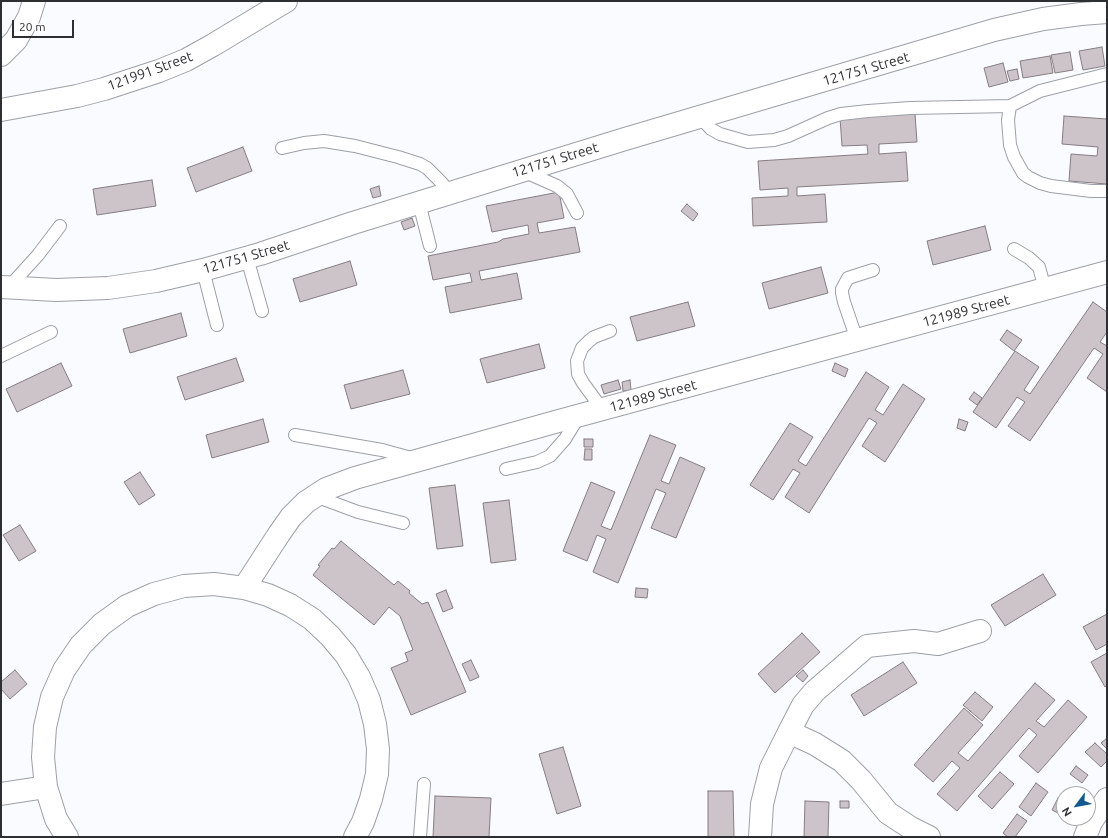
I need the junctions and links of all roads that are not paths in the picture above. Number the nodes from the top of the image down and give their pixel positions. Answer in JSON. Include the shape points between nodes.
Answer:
{"nodes":[{"id":1,"x":34,"y":1,"type":"edge"},
{"id":2,"x":286,"y":1,"type":"edge"},
{"id":3,"x":1107,"y":12,"type":"edge"},
{"id":4,"x":1,"y":55,"type":"edge"},
{"id":5,"x":1107,"y":74,"type":"edge"},
{"id":6,"x":1010,"y":106,"type":"junction"},
{"id":7,"x":1,"y":110,"type":"edge"},
{"id":8,"x":700,"y":117,"type":"junction"},
{"id":9,"x":282,"y":148,"type":"dead end"},
{"id":10,"x":522,"y":171,"type":"junction"},
{"id":11,"x":1107,"y":191,"type":"edge"},
{"id":12,"x":450,"y":193,"type":"junction"},
{"id":13,"x":419,"y":203,"type":"junction"},
{"id":14,"x":578,"y":212,"type":"dead end"},
{"id":15,"x":60,"y":226,"type":"dead end"},
{"id":16,"x":430,"y":246,"type":"dead end"},
{"id":17,"x":1014,"y":249,"type":"dead end"},
{"id":18,"x":247,"y":258,"type":"junction"},
{"id":19,"x":203,"y":270,"type":"junction"},
{"id":20,"x":873,"y":270,"type":"dead end"},
{"id":21,"x":1107,"y":272,"type":"edge"},
{"id":22,"x":5,"y":287,"type":"edge"},
{"id":23,"x":1045,"y":289,"type":"junction"},
{"id":24,"x":262,"y":311,"type":"dead end"},
{"id":25,"x":217,"y":325,"type":"dead end"},
{"id":26,"x":51,"y":332,"type":"dead end"},
{"id":27,"x":610,"y":332,"type":"dead end"},
{"id":28,"x":857,"y":340,"type":"junction"},
{"id":29,"x":1,"y":356,"type":"edge"},
{"id":30,"x":602,"y":409,"type":"junction"},
{"id":31,"x":578,"y":416,"type":"junction"},
{"id":32,"x":295,"y":435,"type":"dead end"},
{"id":33,"x":420,"y":460,"type":"junction"},
{"id":34,"x":506,"y":469,"type":"dead end"},
{"id":35,"x":314,"y":496,"type":"junction"},
{"id":36,"x":403,"y":523,"type":"dead end"},
{"id":37,"x":244,"y":588,"type":"junction"},
{"id":38,"x":980,"y":631,"type":"dead end"},
{"id":39,"x":789,"y":732,"type":"junction"},
{"id":40,"x":424,"y":784,"type":"dead end"},
{"id":41,"x":46,"y":787,"type":"junction"},
{"id":42,"x":1,"y":794,"type":"edge"},
{"id":43,"x":1107,"y":799,"type":"edge"},
{"id":44,"x":67,"y":837,"type":"edge"},
{"id":45,"x":355,"y":837,"type":"edge"},
{"id":46,"x":420,"y":837,"type":"edge"},
{"id":47,"x":760,"y":837,"type":"edge"},
{"id":48,"x":929,"y":837,"type":"edge"},
{"id":49,"x":1085,"y":837,"type":"edge"}],
"edges":[{"from":1,"to":4,"type":"street","via":[[29,17],[16,40]]},
{"from":2,"to":7,"type":"street","name":"121991 Street","via":[[186,60],[158,71],[77,96]]},
{"from":3,"to":8,"type":"street","name":"121751 Street","via":[[1043,19],[994,30]]},
{"from":5,"to":6,"type":"lane","via":[[1040,91]]},
{"from":6,"to":8,"type":"lane","via":[[854,112],[828,118],[774,140],[748,142],[720,134],[711,129]]},
{"from":6,"to":11,"type":"lane","via":[[1010,145],[1028,177],[1051,186]]},
{"from":8,"to":10,"type":"street","name":"121751 Street"},
{"from":9,"to":12,"type":"lane","via":[[324,141],[398,157],[427,168]]},
{"from":10,"to":12,"type":"street","name":"121751 Street"},
{"from":10,"to":14,"type":"lane","via":[[557,186],[567,194]]},
{"from":12,"to":13,"type":"street","name":"121751 Street"},
{"from":13,"to":16,"type":"lane"},
{"from":13,"to":18,"type":"street","name":"121751 Street"},
{"from":15,"to":22,"type":"lane","via":[[38,254]]},
{"from":17,"to":23,"type":"lane","via":[[1039,267]]},
{"from":18,"to":19,"type":"street","name":"121751 Street"},
{"from":18,"to":24,"type":"lane"},
{"from":19,"to":22,"type":"street","name":"121751 Street","via":[[156,281],[108,288],[56,290]]},
{"from":19,"to":25,"type":"lane"},
{"from":20,"to":28,"type":"lane","via":[[848,278],[842,289]]},
{"from":21,"to":23,"type":"street","name":"121989 Street"},
{"from":23,"to":28,"type":"street","name":"121989 Street"},
{"from":26,"to":29,"type":"lane"},
{"from":27,"to":30,"type":"lane","via":[[589,341],[582,348],[577,361],[582,383]]},
{"from":28,"to":30,"type":"street","name":"121989 Street"},
{"from":30,"to":31,"type":"street","name":"121989 Street"},
{"from":31,"to":33,"type":"street","name":"121989 Street"},
{"from":31,"to":34,"type":"lane","via":[[565,439],[550,456],[537,462]]},
{"from":32,"to":33,"type":"lane","via":[[382,450]]},
{"from":33,"to":35,"type":"street","name":"121989 Street","via":[[355,478]]},
{"from":35,"to":36,"type":"lane","via":[[358,512]]},
{"from":35,"to":37,"type":"street","name":"121989 Street","via":[[291,517]]},
{"from":37,"to":41,"type":"street","via":[[214,584],[184,586],[154,594],[127,606],[102,624],[81,645],[64,670],[52,697],[45,727],[43,757]]},
{"from":37,"to":45,"type":"street","via":[[279,600],[312,619],[338,645],[359,677],[371,706],[378,749],[371,799]]},
{"from":38,"to":39,"type":"street","via":[[938,644],[914,640],[867,646],[803,705]]},
{"from":39,"to":47,"type":"street","via":[[771,768],[762,804]]},
{"from":39,"to":48,"type":"street","via":[[842,761],[888,812],[910,828]]},
{"from":40,"to":46,"type":"lane"},
{"from":41,"to":42,"type":"street"},
{"from":41,"to":44,"type":"street","via":[[56,819]]},
{"from":43,"to":49,"type":"street","via":[[1091,822]]}]}
